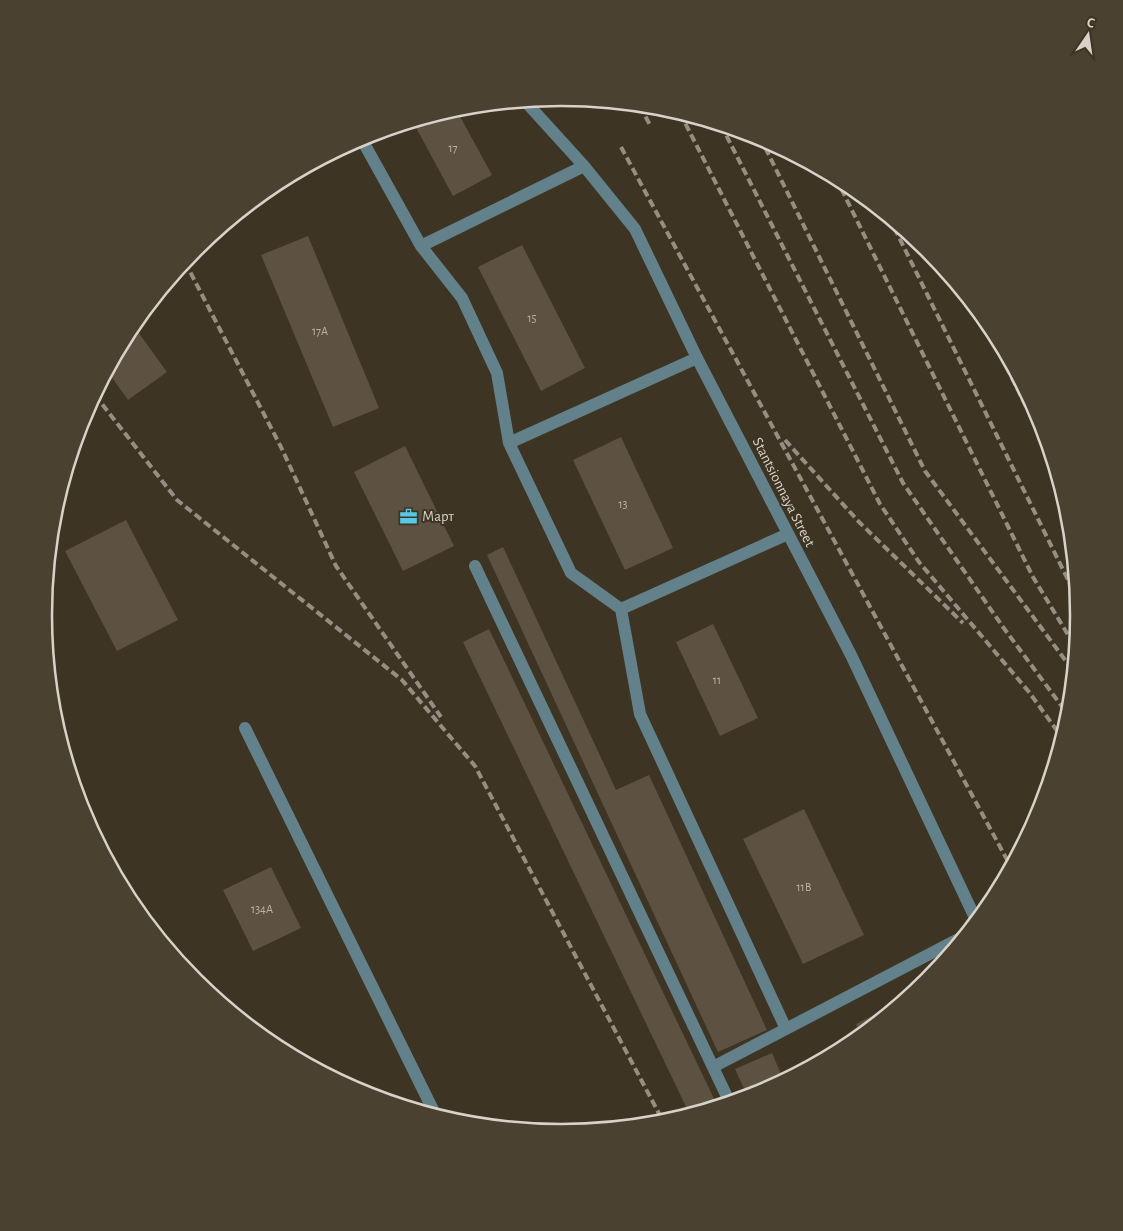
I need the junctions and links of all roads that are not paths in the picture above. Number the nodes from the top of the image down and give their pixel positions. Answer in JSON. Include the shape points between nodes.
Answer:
{"nodes":[{"id":1,"x":531,"y":108,"type":"edge"},
{"id":2,"x":365,"y":146,"type":"edge"},
{"id":3,"x":584,"y":166,"type":"junction"},
{"id":4,"x":421,"y":246,"type":"junction"},
{"id":5,"x":697,"y":358,"type":"junction"},
{"id":6,"x":509,"y":443,"type":"junction"},
{"id":7,"x":788,"y":534,"type":"junction"},
{"id":8,"x":475,"y":566,"type":"dead end"},
{"id":9,"x":621,"y":610,"type":"junction"},
{"id":10,"x":245,"y":728,"type":"dead end"},
{"id":11,"x":973,"y":914,"type":"edge"},
{"id":12,"x":950,"y":943,"type":"edge"},
{"id":13,"x":786,"y":1029,"type":"junction"},
{"id":14,"x":712,"y":1067,"type":"junction"},
{"id":15,"x":727,"y":1096,"type":"edge"},
{"id":16,"x":432,"y":1107,"type":"edge"}],
"edges":[{"from":1,"to":3,"type":"street","name":"Stantsionnaya Street"},
{"from":2,"to":4,"type":"street"},
{"from":3,"to":4,"type":"street"},
{"from":3,"to":5,"type":"street","name":"Stantsionnaya Street","via":[[635,229]]},
{"from":4,"to":6,"type":"street","via":[[462,298],[497,373]]},
{"from":5,"to":6,"type":"street"},
{"from":5,"to":7,"type":"street","name":"Stantsionnaya Street"},
{"from":6,"to":9,"type":"street","via":[[571,574]]},
{"from":7,"to":9,"type":"street"},
{"from":7,"to":11,"type":"street","name":"Stantsionnaya Street","via":[[851,655]]},
{"from":8,"to":14,"type":"street"},
{"from":9,"to":13,"type":"street","via":[[640,714]]},
{"from":10,"to":16,"type":"street"},
{"from":12,"to":13,"type":"street"},
{"from":13,"to":14,"type":"street"},
{"from":14,"to":15,"type":"street"}]}
